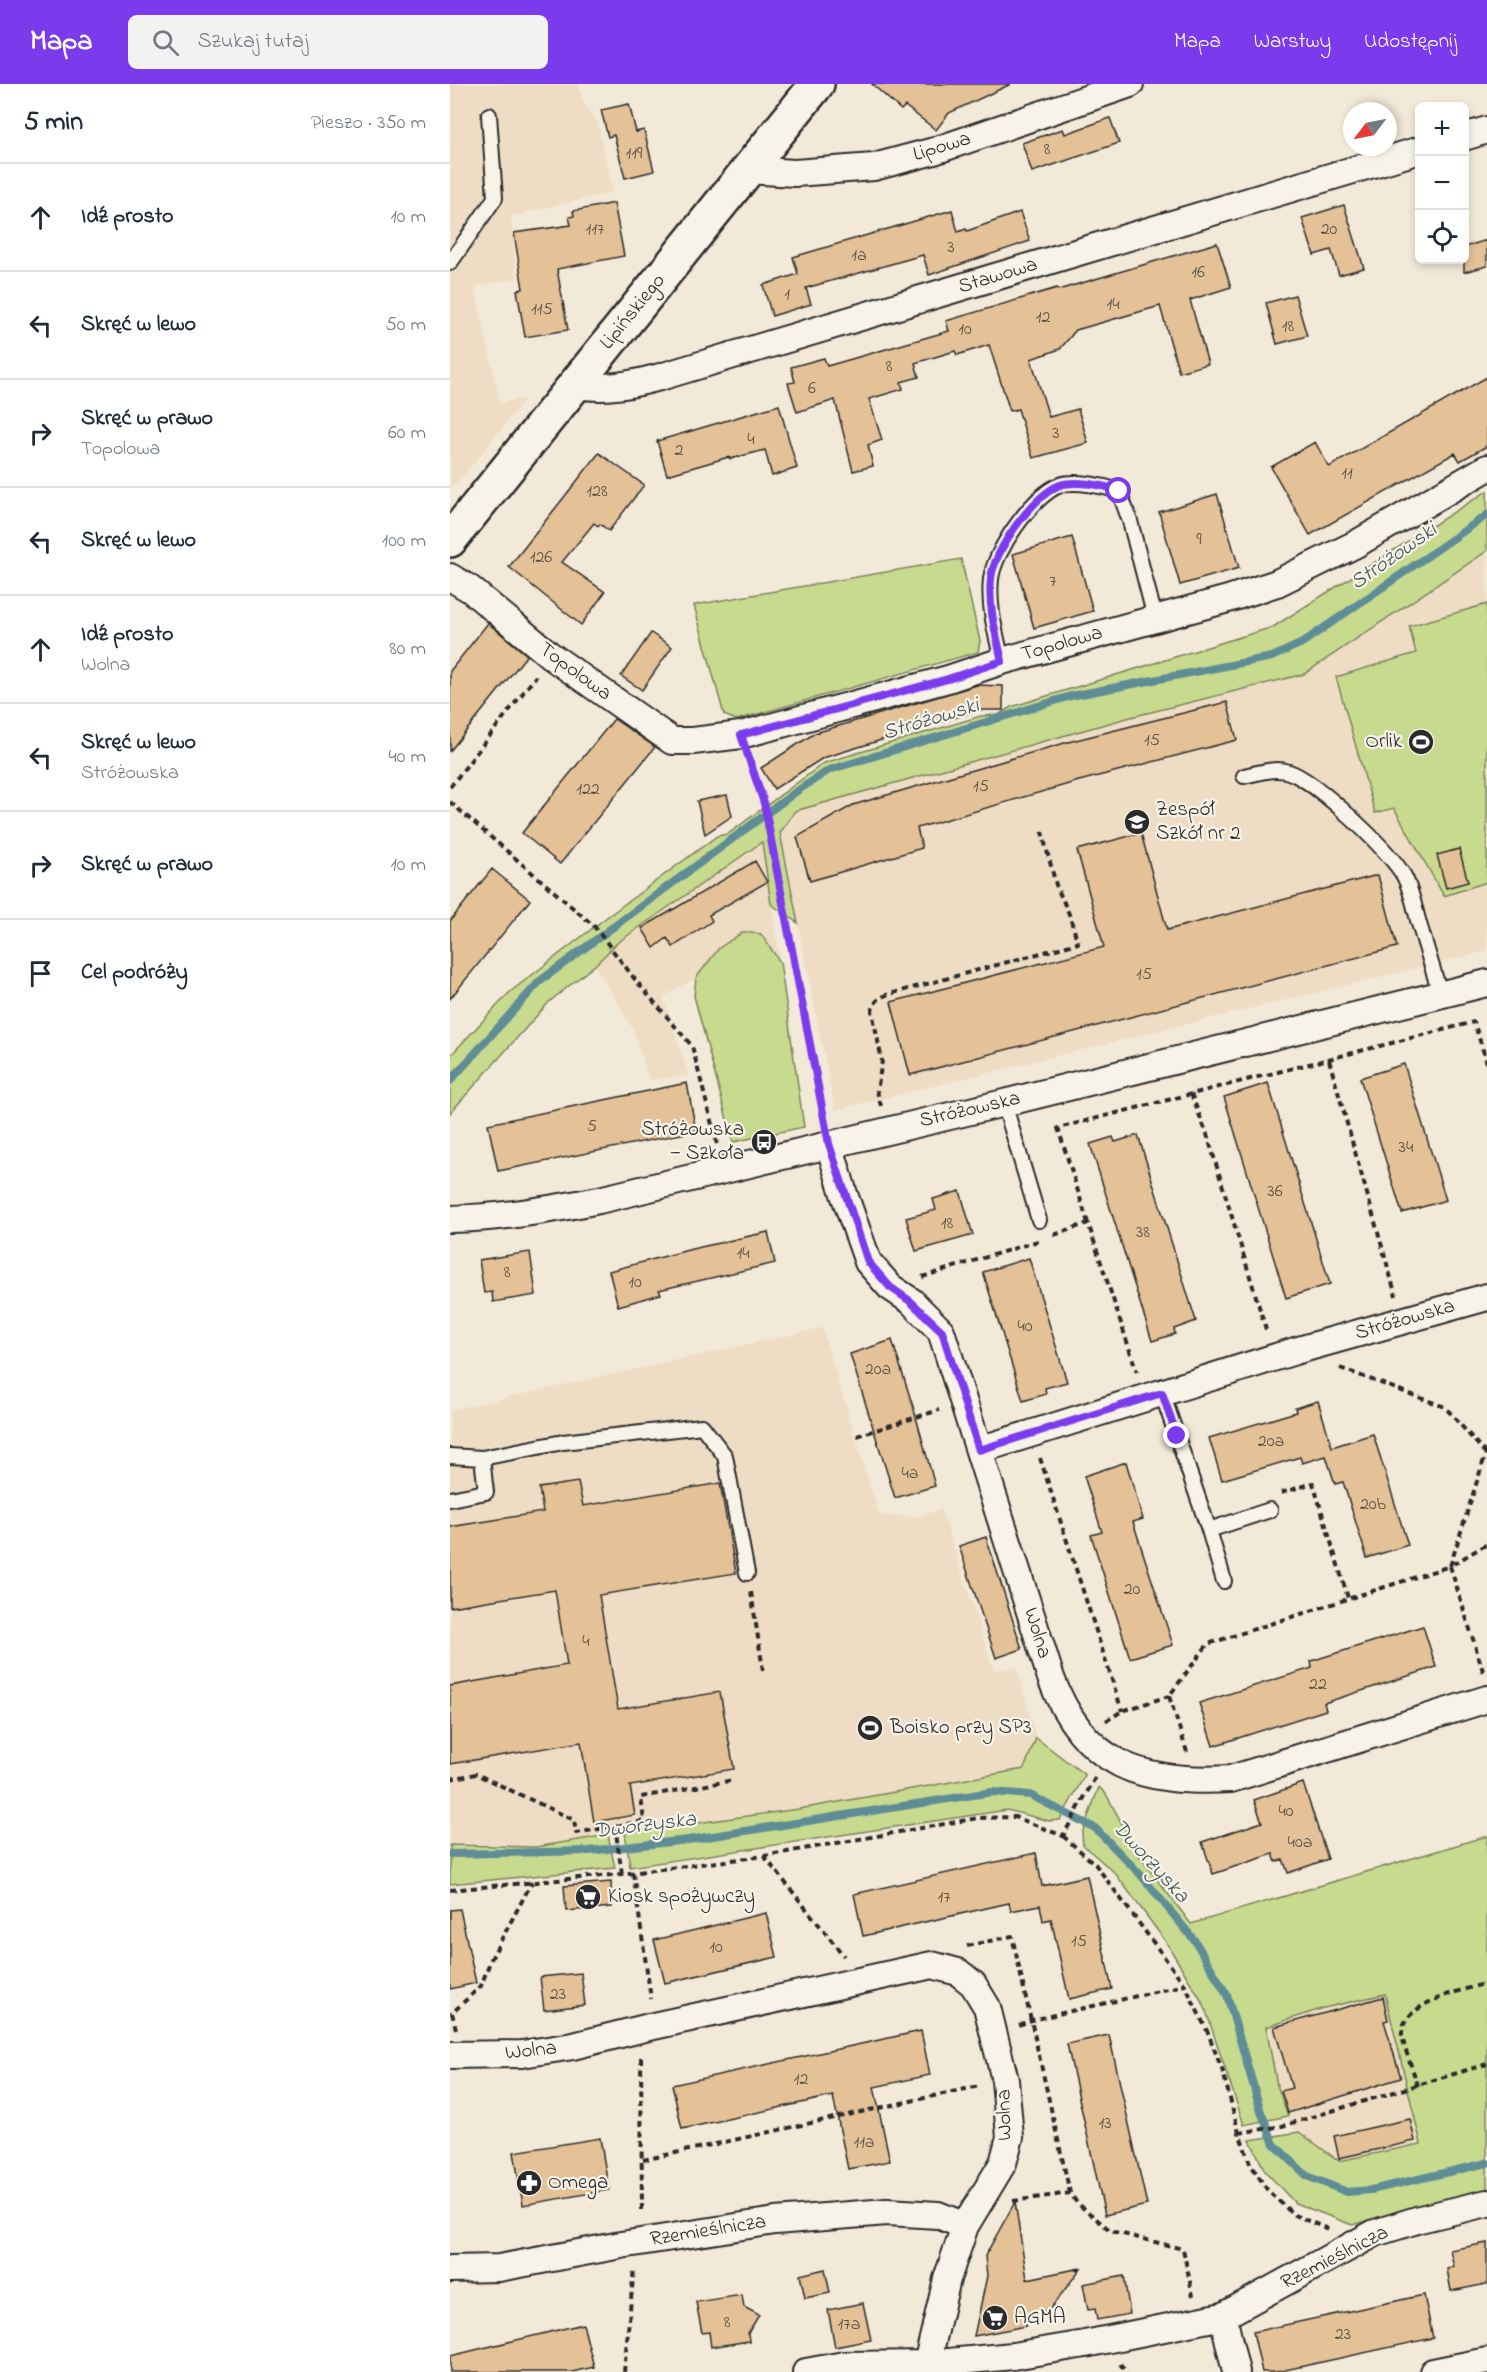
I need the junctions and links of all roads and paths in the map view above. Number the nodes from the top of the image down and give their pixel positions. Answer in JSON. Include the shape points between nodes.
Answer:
{"nodes":[{"id":1,"x":817,"y":84,"type":"edge"},
{"id":2,"x":1130,"y":84,"type":"edge"},
{"id":3,"x":489,"y":115,"type":"dead end"},
{"id":4,"x":1487,"y":130,"type":"edge"},
{"id":5,"x":1469,"y":135,"type":"edge"},
{"id":6,"x":1415,"y":151,"type":"edge"},
{"id":7,"x":747,"y":170,"type":"junction"},
{"id":8,"x":450,"y":263,"type":"edge"},
{"id":9,"x":575,"y":384,"type":"junction"},
{"id":10,"x":1487,"y":468,"type":"edge"},
{"id":11,"x":450,"y":540,"type":"edge"},
{"id":12,"x":450,"y":577,"type":"edge"},
{"id":13,"x":1155,"y":618,"type":"junction"},
{"id":14,"x":551,"y":656,"type":"junction"},
{"id":15,"x":1002,"y":661,"type":"junction"},
{"id":16,"x":741,"y":735,"type":"junction"},
{"id":17,"x":1245,"y":776,"type":"dead end"},
{"id":18,"x":450,"y":787,"type":"edge"},
{"id":19,"x":450,"y":802,"type":"edge"},
{"id":20,"x":1042,"y":832,"type":"dead end"},
{"id":21,"x":1487,"y":982,"type":"edge"},
{"id":22,"x":1440,"y":994,"type":"junction"},
{"id":23,"x":1329,"y":1060,"type":"junction"},
{"id":24,"x":1487,"y":1063,"type":"edge"},
{"id":25,"x":1191,"y":1094,"type":"junction"},
{"id":26,"x":1004,"y":1103,"type":"junction"},
{"id":27,"x":882,"y":1110,"type":"dead end"},
{"id":28,"x":829,"y":1144,"type":"junction"},
{"id":29,"x":724,"y":1170,"type":"junction"},
{"id":30,"x":450,"y":1218,"type":"edge"},
{"id":31,"x":1039,"y":1220,"type":"dead end"},
{"id":32,"x":1088,"y":1223,"type":"junction"},
{"id":33,"x":919,"y":1278,"type":"dead end"},
{"id":34,"x":1487,"y":1297,"type":"edge"},
{"id":35,"x":1403,"y":1320,"type":"junction"},
{"id":36,"x":1285,"y":1354,"type":"junction"},
{"id":37,"x":1154,"y":1396,"type":"junction"},
{"id":38,"x":948,"y":1407,"type":"dead end"},
{"id":39,"x":857,"y":1436,"type":"dead end"},
{"id":40,"x":979,"y":1450,"type":"junction"},
{"id":41,"x":1486,"y":1452,"type":"edge"},
{"id":42,"x":1038,"y":1453,"type":"dead end"},
{"id":43,"x":450,"y":1456,"type":"edge"},
{"id":44,"x":482,"y":1458,"type":"junction"},
{"id":45,"x":450,"y":1499,"type":"edge"},
{"id":46,"x":1270,"y":1510,"type":"joint"},
{"id":47,"x":1209,"y":1530,"type":"junction"},
{"id":48,"x":1487,"y":1544,"type":"edge"},
{"id":49,"x":1450,"y":1566,"type":"junction"},
{"id":50,"x":747,"y":1573,"type":"dead end"},
{"id":51,"x":1224,"y":1581,"type":"dead end"},
{"id":52,"x":1348,"y":1598,"type":"junction"},
{"id":53,"x":753,"y":1606,"type":"dead end"},
{"id":54,"x":762,"y":1670,"type":"dead end"},
{"id":55,"x":1486,"y":1689,"type":"edge"},
{"id":56,"x":1169,"y":1696,"type":"junction"},
{"id":57,"x":1122,"y":1711,"type":"junction"},
{"id":58,"x":1104,"y":1722,"type":"dead end"},
{"id":59,"x":1189,"y":1759,"type":"dead end"},
{"id":60,"x":1100,"y":1769,"type":"dead end"},
{"id":61,"x":450,"y":1779,"type":"edge"},
{"id":62,"x":734,"y":1780,"type":"dead end"},
{"id":63,"x":615,"y":1826,"type":"junction"},
{"id":64,"x":1063,"y":1836,"type":"junction"},
{"id":65,"x":764,"y":1856,"type":"junction"},
{"id":66,"x":633,"y":1873,"type":"junction"},
{"id":67,"x":622,"y":1874,"type":"junction"},
{"id":68,"x":533,"y":1881,"type":"junction"},
{"id":69,"x":450,"y":1890,"type":"edge"},
{"id":70,"x":862,"y":1981,"type":"junction"},
{"id":71,"x":1487,"y":1983,"type":"edge"},
{"id":72,"x":1185,"y":1985,"type":"junction"},
{"id":73,"x":652,"y":2002,"type":"dead end"},
{"id":74,"x":1032,"y":2020,"type":"junction"},
{"id":75,"x":450,"y":2034,"type":"edge"},
{"id":76,"x":994,"y":2036,"type":"junction"},
{"id":77,"x":458,"y":2055,"type":"edge"},
{"id":78,"x":641,"y":2055,"type":"dead end"},
{"id":79,"x":1487,"y":2064,"type":"edge"},
{"id":80,"x":986,"y":2084,"type":"dead end"},
{"id":81,"x":1418,"y":2086,"type":"junction"},
{"id":82,"x":1239,"y":2133,"type":"junction"},
{"id":83,"x":643,"y":2160,"type":"junction"},
{"id":84,"x":1070,"y":2193,"type":"junction"},
{"id":85,"x":1003,"y":2202,"type":"dead end"},
{"id":86,"x":1487,"y":2203,"type":"edge"},
{"id":87,"x":642,"y":2224,"type":"dead end"},
{"id":88,"x":965,"y":2226,"type":"junction"},
{"id":89,"x":1361,"y":2240,"type":"junction"},
{"id":90,"x":635,"y":2265,"type":"dead end"},
{"id":91,"x":450,"y":2269,"type":"edge"},
{"id":92,"x":1194,"y":2301,"type":"dead end"},
{"id":93,"x":1223,"y":2316,"type":"junction"},
{"id":94,"x":1487,"y":2361,"type":"edge"},
{"id":95,"x":926,"y":2368,"type":"edge"},
{"id":96,"x":624,"y":2372,"type":"edge"},
{"id":97,"x":806,"y":2372,"type":"edge"},
{"id":98,"x":1236,"y":2372,"type":"edge"},
{"id":99,"x":1433,"y":2372,"type":"edge"}],
"edges":[{"from":1,"to":7,"type":"main road","name":"Lipińskiego"},
{"from":2,"to":7,"type":"street","name":"Lipowa","via":[[934,151],[874,167],[795,173]]},
{"from":3,"to":8,"type":"lane","via":[[495,198]]},
{"from":4,"to":5,"type":"street"},
{"from":6,"to":9,"type":"street","name":"Stawowa","via":[[660,377],[621,387]]},
{"from":7,"to":9,"type":"main road","name":"Lipińskiego"},
{"from":9,"to":11,"type":"main road","name":"Lipińskiego"},
{"from":10,"to":13,"type":"street","name":"Topolowa","via":[[1316,566],[1228,599]]},
{"from":12,"to":14,"type":"street","name":"Topolowa"},
{"from":13,"to":15,"type":"street","name":"Topolowa"},
{"from":13,"to":15,"type":"lane","via":[[1119,491],[1100,484],[1061,485],[1034,502],[1009,536],[991,576],[989,603]]},
{"from":14,"to":16,"type":"street","name":"Topolowa","via":[[672,741]]},
{"from":14,"to":18,"type":"path"},
{"from":15,"to":16,"type":"street","name":"Topolowa"},
{"from":16,"to":28,"type":"path","via":[[770,830]]},
{"from":17,"to":22,"type":"lane","via":[[1275,770],[1302,778],[1322,792],[1394,862],[1411,896]]},
{"from":19,"to":29,"type":"path","via":[[594,926],[692,1046]]},
{"from":20,"to":27,"type":"path","via":[[1077,943],[878,999],[872,1011],[882,1061],[877,1091]]},
{"from":21,"to":22,"type":"street","name":"Stróżowska"},
{"from":22,"to":26,"type":"street","name":"Stróżowska"},
{"from":23,"to":24,"type":"path","via":[[1474,1022]]},
{"from":23,"to":25,"type":"path"},
{"from":23,"to":35,"type":"path"},
{"from":25,"to":32,"type":"path","via":[[1058,1128]]},
{"from":25,"to":36,"type":"path"},
{"from":26,"to":28,"type":"street","name":"Stróżowska"},
{"from":26,"to":31,"type":"lane"},
{"from":28,"to":29,"type":"street","name":"Stróżowska"},
{"from":28,"to":40,"type":"street","name":"Wolna","via":[[868,1262],[890,1287],[942,1331]]},
{"from":29,"to":30,"type":"street","name":"Stróżowska","via":[[539,1212]]},
{"from":32,"to":33,"type":"path"},
{"from":32,"to":37,"type":"path"},
{"from":34,"to":35,"type":"street","name":"Stróżowska"},
{"from":35,"to":36,"type":"street","name":"Stróżowska"},
{"from":36,"to":37,"type":"street","name":"Stróżowska"},
{"from":36,"to":41,"type":"path","via":[[1445,1407]]},
{"from":37,"to":40,"type":"street","name":"Stróżowska"},
{"from":37,"to":47,"type":"lane"},
{"from":38,"to":39,"type":"path"},
{"from":40,"to":55,"type":"street","name":"Wolna","via":[[1058,1697],[1071,1720],[1105,1756],[1149,1776],[1196,1781],[1231,1779]]},
{"from":41,"to":49,"type":"path"},
{"from":42,"to":57,"type":"path"},
{"from":43,"to":44,"type":"lane"},
{"from":44,"to":45,"type":"lane","via":[[486,1492]]},
{"from":44,"to":50,"type":"lane","via":[[563,1442],[702,1426],[725,1456]]},
{"from":46,"to":47,"type":"lane"},
{"from":46,"to":52,"type":"path","via":[[1267,1497],[1313,1483]]},
{"from":47,"to":51,"type":"lane"},
{"from":48,"to":49,"type":"path"},
{"from":49,"to":52,"type":"path"},
{"from":49,"to":55,"type":"path"},
{"from":52,"to":56,"type":"path","via":[[1208,1644]]},
{"from":53,"to":54,"type":"path"},
{"from":56,"to":57,"type":"path"},
{"from":56,"to":59,"type":"path"},
{"from":57,"to":58,"type":"path"},
{"from":60,"to":64,"type":"path"},
{"from":61,"to":63,"type":"path","via":[[476,1774],[574,1820],[576,1833]]},
{"from":62,"to":63,"type":"path","via":[[641,1797],[644,1821]]},
{"from":63,"to":67,"type":"path"},
{"from":64,"to":65,"type":"path","via":[[1015,1817],[978,1818]]},
{"from":64,"to":72,"type":"path","via":[[1095,1864]]},
{"from":65,"to":66,"type":"path"},
{"from":65,"to":70,"type":"path"},
{"from":66,"to":67,"type":"path"},
{"from":66,"to":73,"type":"path"},
{"from":67,"to":68,"type":"path"},
{"from":68,"to":69,"type":"path"},
{"from":68,"to":75,"type":"path","via":[[480,1986],[452,2013],[457,2034]]},
{"from":70,"to":76,"type":"street","name":"Wolna","via":[[932,1965],[958,1972],[973,1984],[987,2007]]},
{"from":70,"to":77,"type":"street","name":"Wolna","via":[[573,2046],[522,2054]]},
{"from":71,"to":81,"type":"path","via":[[1428,2002],[1408,2017],[1401,2032]]},
{"from":72,"to":74,"type":"path"},
{"from":72,"to":82,"type":"path","via":[[1208,2033]]},
{"from":74,"to":76,"type":"path"},
{"from":74,"to":84,"type":"path"},
{"from":76,"to":88,"type":"street","name":"Wolna","via":[[1005,2080],[1010,2137],[1003,2163]]},
{"from":78,"to":83,"type":"path"},
{"from":79,"to":81,"type":"path"},
{"from":80,"to":83,"type":"path"},
{"from":81,"to":82,"type":"path","via":[[1282,2126]]},
{"from":82,"to":89,"type":"path","via":[[1250,2163],[1268,2191],[1294,2215]]},
{"from":83,"to":87,"type":"path"},
{"from":84,"to":85,"type":"path"},
{"from":84,"to":92,"type":"path","via":[[1111,2231],[1183,2249]]},
{"from":86,"to":89,"type":"street","name":"Rzemieślnicza","via":[[1420,2219]]},
{"from":88,"to":91,"type":"street","name":"Rzemieślnicza","via":[[938,2215],[887,2212],[786,2220],[499,2268]]},
{"from":88,"to":95,"type":"street","name":"Wolna","via":[[947,2279]]},
{"from":89,"to":93,"type":"street","name":"Rzemieślnicza"},
{"from":90,"to":96,"type":"path"},
{"from":93,"to":95,"type":"street","name":"Rzemieślnicza","via":[[1102,2341]]},
{"from":93,"to":98,"type":"street"},
{"from":94,"to":99,"type":"street"},
{"from":95,"to":97,"type":"street","via":[[844,2366]]}]}
